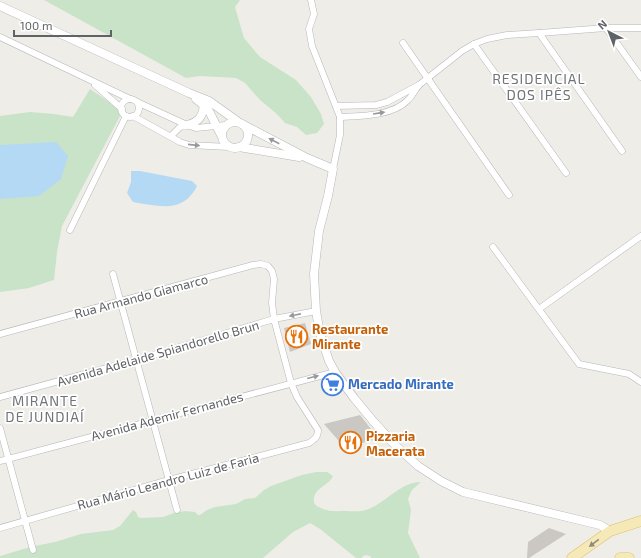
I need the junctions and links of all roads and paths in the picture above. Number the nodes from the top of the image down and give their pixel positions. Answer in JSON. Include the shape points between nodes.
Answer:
{"nodes":[{"id":1,"x":311,"y":0,"type":"edge"},
{"id":2,"x":0,"y":6,"type":"edge"},
{"id":3,"x":606,"y":28,"type":"junction"},
{"id":4,"x":641,"y":28,"type":"edge"},
{"id":5,"x":539,"y":32,"type":"junction"},
{"id":6,"x":0,"y":38,"type":"edge"},
{"id":7,"x":402,"y":44,"type":"dead end"},
{"id":8,"x":474,"y":44,"type":"junction"},
{"id":9,"x":641,"y":77,"type":"edge"},
{"id":10,"x":426,"y":78,"type":"junction"},
{"id":11,"x":89,"y":80,"type":"junction"},
{"id":12,"x":419,"y":84,"type":"junction"},
{"id":13,"x":189,"y":93,"type":"junction"},
{"id":14,"x":130,"y":99,"type":"junction"},
{"id":15,"x":137,"y":102,"type":"junction"},
{"id":16,"x":204,"y":106,"type":"junction"},
{"id":17,"x":336,"y":106,"type":"junction"},
{"id":18,"x":122,"y":109,"type":"junction"},
{"id":19,"x":126,"y":116,"type":"junction"},
{"id":20,"x":133,"y":116,"type":"junction"},
{"id":21,"x":340,"y":117,"type":"junction"},
{"id":22,"x":239,"y":122,"type":"junction"},
{"id":23,"x":226,"y":124,"type":"junction"},
{"id":24,"x":187,"y":125,"type":"junction"},
{"id":25,"x":216,"y":126,"type":"junction"},
{"id":26,"x":221,"y":135,"type":"junction"},
{"id":27,"x":171,"y":136,"type":"junction"},
{"id":28,"x":229,"y":147,"type":"junction"},
{"id":29,"x":239,"y":148,"type":"junction"},
{"id":30,"x":622,"y":151,"type":"dead end"},
{"id":31,"x":307,"y":158,"type":"junction"},
{"id":32,"x":333,"y":169,"type":"junction"},
{"id":33,"x":566,"y":173,"type":"dead end"},
{"id":34,"x":509,"y":195,"type":"dead end"},
{"id":35,"x":70,"y":230,"type":"dead end"},
{"id":36,"x":641,"y":236,"type":"edge"},
{"id":37,"x":493,"y":247,"type":"dead end"},
{"id":38,"x":114,"y":274,"type":"dead end"},
{"id":39,"x":121,"y":301,"type":"junction"},
{"id":40,"x":539,"y":309,"type":"junction"},
{"id":41,"x":316,"y":311,"type":"junction"},
{"id":42,"x":274,"y":320,"type":"junction"},
{"id":43,"x":0,"y":334,"type":"edge"},
{"id":44,"x":136,"y":360,"type":"junction"},
{"id":45,"x":335,"y":372,"type":"junction"},
{"id":46,"x":641,"y":382,"type":"edge"},
{"id":47,"x":291,"y":383,"type":"junction"},
{"id":48,"x":0,"y":397,"type":"edge"},
{"id":49,"x":153,"y":420,"type":"junction"},
{"id":50,"x":0,"y":428,"type":"edge"},
{"id":51,"x":8,"y":459,"type":"junction"},
{"id":52,"x":0,"y":461,"type":"edge"},
{"id":53,"x":169,"y":480,"type":"junction"},
{"id":54,"x":177,"y":510,"type":"dead end"},
{"id":55,"x":641,"y":521,"type":"edge"},
{"id":56,"x":25,"y":522,"type":"junction"},
{"id":57,"x":0,"y":528,"type":"edge"},
{"id":58,"x":610,"y":531,"type":"junction"},
{"id":59,"x":33,"y":550,"type":"dead end"},
{"id":60,"x":572,"y":558,"type":"edge"},
{"id":61,"x":620,"y":558,"type":"edge"},
{"id":62,"x":629,"y":558,"type":"edge"}],
"edges":[{"from":1,"to":17,"type":"street","via":[[314,14],[309,29],[312,46]]},
{"from":2,"to":13,"type":"street"},
{"from":3,"to":4,"type":"street"},
{"from":3,"to":5,"type":"street"},
{"from":3,"to":9,"type":"street"},
{"from":5,"to":8,"type":"street","via":[[507,35]]},
{"from":5,"to":30,"type":"street"},
{"from":6,"to":11,"type":"street"},
{"from":7,"to":10,"type":"street"},
{"from":8,"to":10,"type":"street"},
{"from":8,"to":33,"type":"street"},
{"from":10,"to":12,"type":"street"},
{"from":10,"to":34,"type":"street"},
{"from":11,"to":14,"type":"street"},
{"from":11,"to":18,"type":"street"},
{"from":12,"to":17,"type":"street","via":[[387,102],[376,105]]},
{"from":21,"to":12,"type":"street","one_way":true,"via":[[390,111],[408,101]]},
{"from":13,"to":16,"type":"street"},
{"from":13,"to":22,"type":"street","via":[[209,101]]},
{"from":14,"to":15,"type":"street"},
{"from":14,"to":18,"type":"street","via":[[124,102]]},
{"from":15,"to":20,"type":"street","via":[[138,112]]},
{"from":15,"to":24,"type":"street"},
{"from":16,"to":24,"type":"street","via":[[200,119]]},
{"from":16,"to":25,"type":"street"},
{"from":17,"to":21,"type":"street"},
{"from":18,"to":19,"type":"street"},
{"from":19,"to":20,"type":"street"},
{"from":19,"to":35,"type":"street"},
{"from":20,"to":27,"type":"street"},
{"from":21,"to":32,"type":"street","via":[[340,136]]},
{"from":22,"to":23,"type":"street"},
{"from":22,"to":29,"type":"street","via":[[248,132],[248,136]]},
{"from":31,"to":22,"type":"street","one_way":true},
{"from":23,"to":25,"type":"street"},
{"from":23,"to":26,"type":"street"},
{"from":24,"to":25,"type":"street","via":[[196,128]]},
{"from":24,"to":27,"type":"street","via":[[180,127]]},
{"from":25,"to":26,"type":"street"},
{"from":26,"to":28,"type":"street"},
{"from":27,"to":28,"type":"street","one_way":true,"via":[[189,145]]},
{"from":28,"to":29,"type":"street"},
{"from":29,"to":31,"type":"street"},
{"from":31,"to":32,"type":"street"},
{"from":32,"to":41,"type":"street","via":[[319,231],[314,274]]},
{"from":36,"to":40,"type":"street"},
{"from":37,"to":40,"type":"street"},
{"from":38,"to":39,"type":"street"},
{"from":39,"to":42,"type":"street","name":"Rua Armando Giamarco","via":[[261,264],[268,266],[274,279]]},
{"from":39,"to":43,"type":"street","name":"Rua Armando Giamarco"},
{"from":39,"to":44,"type":"street"},
{"from":40,"to":46,"type":"street","via":[[579,364],[623,372]]},
{"from":41,"to":42,"type":"street","name":"Avenida Adelaide Spiandorello Brun","one_way":true},
{"from":41,"to":45,"type":"street","via":[[323,346]]},
{"from":42,"to":44,"type":"street","name":"Avenida Adelaide Spiandorello Brun"},
{"from":42,"to":47,"type":"street"},
{"from":44,"to":48,"type":"street","name":"Avenida Adelaide Spiandorello Brun"},
{"from":44,"to":49,"type":"street"},
{"from":47,"to":45,"type":"street","name":"Avenida Ademir Fernandes","one_way":true},
{"from":45,"to":58,"type":"street","via":[[390,440],[418,466],[441,481],[462,492],[600,525]]},
{"from":47,"to":49,"type":"street","name":"Avenida Ademir Fernandes"},
{"from":47,"to":53,"type":"street","name":"Rua Mário Leandro Luiz de Faria","via":[[318,430],[315,439],[309,443]]},
{"from":49,"to":51,"type":"street","name":"Avenida Ademir Fernandes"},
{"from":49,"to":53,"type":"street"},
{"from":50,"to":51,"type":"street"},
{"from":51,"to":52,"type":"street","name":"Avenida Ademir Fernandes"},
{"from":51,"to":56,"type":"street"},
{"from":53,"to":54,"type":"street"},
{"from":53,"to":56,"type":"street","name":"Rua Mário Leandro Luiz de Faria"},
{"from":55,"to":58,"type":"main road"},
{"from":56,"to":57,"type":"street","name":"Rua Mário Leandro Luiz de Faria"},
{"from":56,"to":59,"type":"street"},
{"from":58,"to":60,"type":"main road","one_way":true},
{"from":61,"to":62,"type":"main road"}]}
